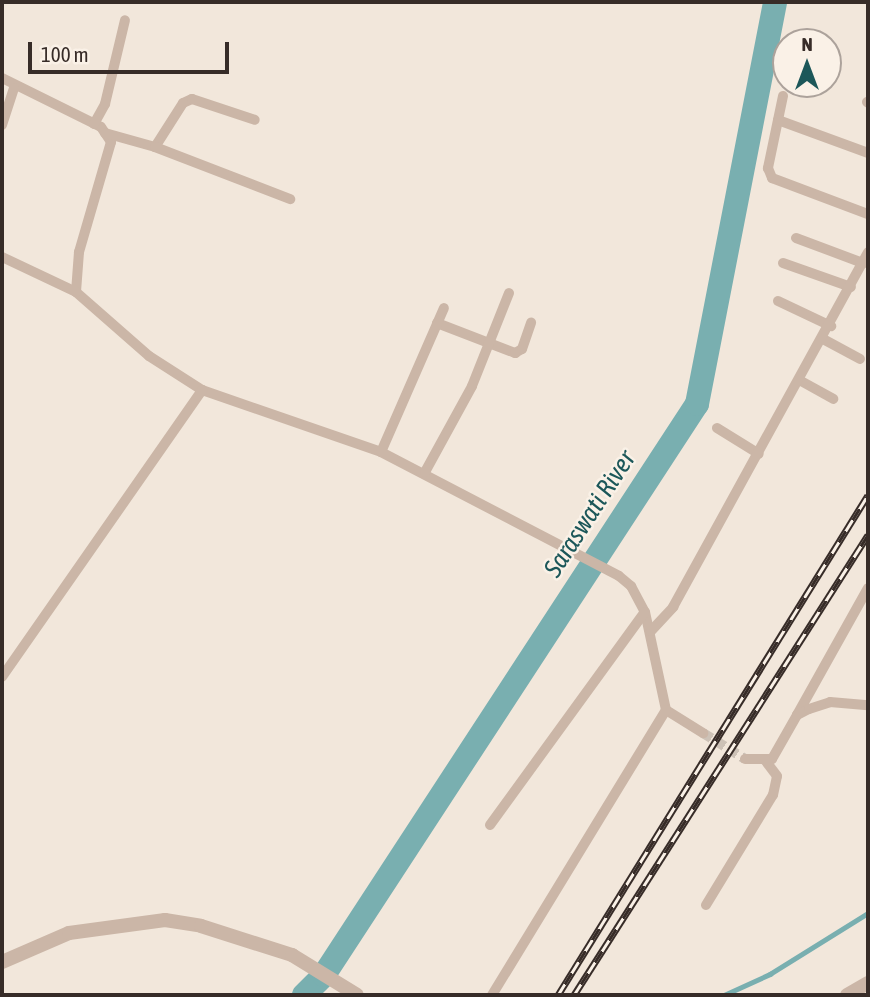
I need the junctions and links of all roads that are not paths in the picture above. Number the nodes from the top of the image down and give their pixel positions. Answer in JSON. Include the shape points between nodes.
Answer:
{"nodes":[{"id":1,"x":125,"y":20,"type":"dead end"},
{"id":2,"x":2,"y":78,"type":"edge"},
{"id":3,"x":14,"y":88,"type":"junction"},
{"id":4,"x":783,"y":98,"type":"edge"},
{"id":5,"x":255,"y":120,"type":"dead end"},
{"id":6,"x":778,"y":120,"type":"junction"},
{"id":7,"x":94,"y":124,"type":"junction"},
{"id":8,"x":2,"y":125,"type":"edge"},
{"id":9,"x":105,"y":133,"type":"junction"},
{"id":10,"x":155,"y":147,"type":"junction"},
{"id":11,"x":868,"y":153,"type":"edge"},
{"id":12,"x":290,"y":199,"type":"dead end"},
{"id":13,"x":868,"y":214,"type":"edge"},
{"id":14,"x":796,"y":238,"type":"dead end"},
{"id":15,"x":868,"y":252,"type":"edge"},
{"id":16,"x":2,"y":257,"type":"edge"},
{"id":17,"x":783,"y":263,"type":"dead end"},
{"id":18,"x":863,"y":263,"type":"junction"},
{"id":19,"x":851,"y":287,"type":"junction"},
{"id":20,"x":76,"y":292,"type":"junction"},
{"id":21,"x":509,"y":293,"type":"dead end"},
{"id":22,"x":778,"y":300,"type":"dead end"},
{"id":23,"x":444,"y":308,"type":"dead end"},
{"id":24,"x":437,"y":323,"type":"junction"},
{"id":25,"x":531,"y":323,"type":"dead end"},
{"id":26,"x":831,"y":326,"type":"junction"},
{"id":27,"x":823,"y":339,"type":"junction"},
{"id":28,"x":490,"y":343,"type":"junction"},
{"id":29,"x":860,"y":359,"type":"dead end"},
{"id":30,"x":801,"y":381,"type":"junction"},
{"id":31,"x":202,"y":390,"type":"junction"},
{"id":32,"x":833,"y":399,"type":"dead end"},
{"id":33,"x":718,"y":428,"type":"dead end"},
{"id":34,"x":381,"y":452,"type":"junction"},
{"id":35,"x":760,"y":454,"type":"junction"},
{"id":36,"x":425,"y":472,"type":"junction"},
{"id":37,"x":868,"y":588,"type":"edge"},
{"id":38,"x":645,"y":612,"type":"junction"},
{"id":39,"x":651,"y":631,"type":"junction"},
{"id":40,"x":2,"y":677,"type":"edge"},
{"id":41,"x":868,"y":705,"type":"edge"},
{"id":42,"x":666,"y":710,"type":"junction"},
{"id":43,"x":797,"y":715,"type":"junction"},
{"id":44,"x":703,"y":733,"type":"tunnel mouth"},
{"id":45,"x":746,"y":759,"type":"tunnel mouth"},
{"id":46,"x":765,"y":760,"type":"junction"},
{"id":47,"x":490,"y":825,"type":"dead end"},
{"id":48,"x":706,"y":905,"type":"dead end"},
{"id":49,"x":2,"y":962,"type":"edge"},
{"id":50,"x":868,"y":983,"type":"edge"},
{"id":51,"x":357,"y":995,"type":"edge"},
{"id":52,"x":492,"y":995,"type":"edge"},
{"id":53,"x":847,"y":995,"type":"edge"}],
"edges":[{"from":1,"to":7,"type":"street","via":[[105,104]]},
{"from":2,"to":3,"type":"street"},
{"from":3,"to":7,"type":"street"},
{"from":3,"to":8,"type":"street"},
{"from":4,"to":6,"type":"street"},
{"from":5,"to":10,"type":"street","via":[[192,99],[183,103]]},
{"from":6,"to":11,"type":"street"},
{"from":6,"to":13,"type":"street","via":[[768,168],[772,178]]},
{"from":7,"to":9,"type":"street"},
{"from":9,"to":10,"type":"street"},
{"from":9,"to":20,"type":"street","via":[[111,142],[79,252]]},
{"from":10,"to":12,"type":"street"},
{"from":14,"to":18,"type":"street"},
{"from":15,"to":18,"type":"street"},
{"from":16,"to":20,"type":"street"},
{"from":17,"to":19,"type":"street"},
{"from":18,"to":19,"type":"street"},
{"from":19,"to":26,"type":"street"},
{"from":20,"to":31,"type":"street","via":[[149,356]]},
{"from":21,"to":28,"type":"street"},
{"from":22,"to":26,"type":"street"},
{"from":23,"to":24,"type":"street"},
{"from":24,"to":28,"type":"street"},
{"from":24,"to":34,"type":"street"},
{"from":25,"to":28,"type":"street","via":[[519,352]]},
{"from":26,"to":27,"type":"street"},
{"from":27,"to":29,"type":"street"},
{"from":27,"to":30,"type":"street"},
{"from":28,"to":36,"type":"street"},
{"from":30,"to":32,"type":"street"},
{"from":30,"to":35,"type":"street"},
{"from":31,"to":34,"type":"street"},
{"from":31,"to":40,"type":"street"},
{"from":33,"to":35,"type":"street"},
{"from":34,"to":36,"type":"street"},
{"from":35,"to":39,"type":"street","via":[[673,607]]},
{"from":36,"to":38,"type":"street","via":[[619,576],[631,586]]},
{"from":37,"to":43,"type":"street"},
{"from":38,"to":39,"type":"street"},
{"from":38,"to":47,"type":"street"},
{"from":39,"to":42,"type":"street"},
{"from":41,"to":43,"type":"street","via":[[830,702]]},
{"from":42,"to":44,"type":"street"},
{"from":42,"to":52,"type":"street"},
{"from":43,"to":46,"type":"street","via":[[778,753]]},
{"from":45,"to":46,"type":"street"},
{"from":46,"to":48,"type":"street","via":[[777,776],[773,795]]},
{"from":49,"to":51,"type":"street","via":[[69,933],[165,919],[233,934],[292,955]]},
{"from":50,"to":53,"type":"street"}]}
